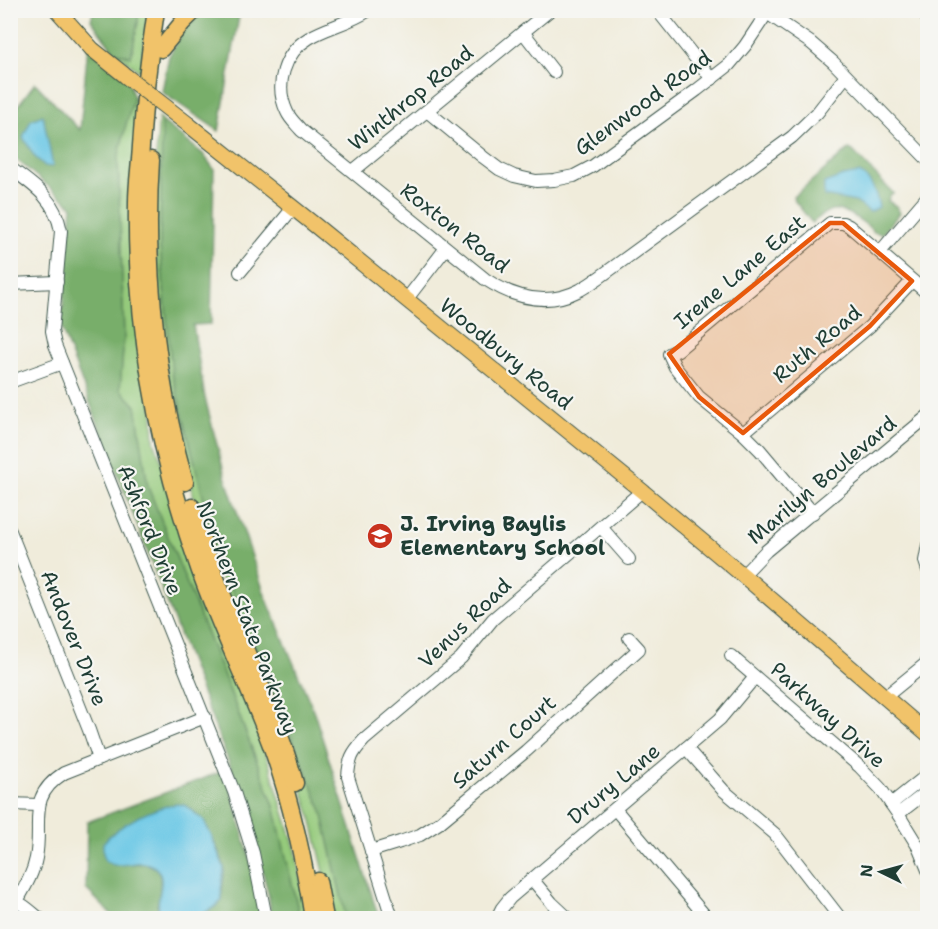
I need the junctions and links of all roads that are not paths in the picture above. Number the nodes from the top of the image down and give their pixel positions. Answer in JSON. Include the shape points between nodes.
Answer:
{"nodes":[{"id":1,"x":57,"y":10,"type":"edge"},
{"id":2,"x":156,"y":10,"type":"edge"},
{"id":3,"x":167,"y":10,"type":"edge"},
{"id":4,"x":195,"y":10,"type":"edge"},
{"id":5,"x":369,"y":10,"type":"edge"},
{"id":6,"x":550,"y":10,"type":"edge"},
{"id":7,"x":657,"y":10,"type":"edge"},
{"id":8,"x":923,"y":10,"type":"edge"},
{"id":9,"x":768,"y":12,"type":"edge"},
{"id":10,"x":927,"y":20,"type":"edge"},
{"id":11,"x":523,"y":32,"type":"junction"},
{"id":12,"x":161,"y":49,"type":"junction"},
{"id":13,"x":554,"y":72,"type":"dead end"},
{"id":14,"x":846,"y":76,"type":"junction"},
{"id":15,"x":712,"y":79,"type":"junction"},
{"id":16,"x":427,"y":111,"type":"junction"},
{"id":17,"x":927,"y":160,"type":"edge"},
{"id":18,"x":10,"y":168,"type":"edge"},
{"id":19,"x":352,"y":171,"type":"junction"},
{"id":20,"x":927,"y":196,"type":"edge"},
{"id":21,"x":293,"y":208,"type":"junction"},
{"id":22,"x":446,"y":248,"type":"junction"},
{"id":23,"x":880,"y":252,"type":"junction"},
{"id":24,"x":240,"y":272,"type":"dead end"},
{"id":25,"x":912,"y":281,"type":"junction"},
{"id":26,"x":57,"y":282,"type":"junction"},
{"id":27,"x":10,"y":284,"type":"edge"},
{"id":28,"x":927,"y":294,"type":"edge"},
{"id":29,"x":406,"y":300,"type":"junction"},
{"id":30,"x":62,"y":363,"type":"junction"},
{"id":31,"x":10,"y":382,"type":"edge"},
{"id":32,"x":927,"y":416,"type":"edge"},
{"id":33,"x":743,"y":433,"type":"junction"},
{"id":34,"x":642,"y":492,"type":"junction"},
{"id":35,"x":813,"y":513,"type":"junction"},
{"id":36,"x":601,"y":527,"type":"junction"},
{"id":37,"x":10,"y":531,"type":"edge"},
{"id":38,"x":927,"y":545,"type":"edge"},
{"id":39,"x":630,"y":560,"type":"dead end"},
{"id":40,"x":927,"y":570,"type":"edge"},
{"id":41,"x":743,"y":575,"type":"junction"},
{"id":42,"x":629,"y":638,"type":"dead end"},
{"id":43,"x":732,"y":656,"type":"dead end"},
{"id":44,"x":927,"y":662,"type":"edge"},
{"id":45,"x":755,"y":676,"type":"junction"},
{"id":46,"x":885,"y":698,"type":"junction"},
{"id":47,"x":205,"y":717,"type":"junction"},
{"id":48,"x":927,"y":734,"type":"edge"},
{"id":49,"x":686,"y":748,"type":"junction"},
{"id":50,"x":99,"y":759,"type":"junction"},
{"id":51,"x":927,"y":773,"type":"edge"},
{"id":52,"x":927,"y":791,"type":"edge"},
{"id":53,"x":10,"y":804,"type":"edge"},
{"id":54,"x":38,"y":805,"type":"junction"},
{"id":55,"x":615,"y":809,"type":"junction"},
{"id":56,"x":895,"y":809,"type":"junction"},
{"id":57,"x":371,"y":851,"type":"junction"},
{"id":58,"x":927,"y":870,"type":"edge"},
{"id":59,"x":532,"y":879,"type":"junction"},
{"id":60,"x":14,"y":900,"type":"edge"},
{"id":61,"x":39,"y":918,"type":"edge"},
{"id":62,"x":266,"y":918,"type":"edge"},
{"id":63,"x":313,"y":918,"type":"edge"},
{"id":64,"x":325,"y":918,"type":"edge"},
{"id":65,"x":392,"y":918,"type":"edge"},
{"id":66,"x":497,"y":918,"type":"edge"},
{"id":67,"x":568,"y":918,"type":"edge"},
{"id":68,"x":707,"y":918,"type":"edge"},
{"id":69,"x":840,"y":918,"type":"edge"}],
"edges":[{"from":1,"to":21,"type":"main road","name":"Woodbury Road","bridge":true,"via":[[92,49]]},
{"from":2,"to":63,"type":"highway","name":"Northern State Parkway","via":[[137,201],[138,271],[151,383],[166,458],[200,571],[284,784]]},
{"from":3,"to":12,"type":"highway","name":"Northern State Parkway"},
{"from":4,"to":12,"type":"highway"},
{"from":5,"to":19,"type":"street","name":"Roxton Road","via":[[299,46],[284,68],[281,84],[281,95],[291,118]]},
{"from":6,"to":11,"type":"street","name":"Winthrop Road"},
{"from":7,"to":15,"type":"street"},
{"from":8,"to":10,"type":"street"},
{"from":9,"to":14,"type":"street","via":[[811,43]]},
{"from":9,"to":15,"type":"street","name":"Glenwood Road","via":[[736,58]]},
{"from":11,"to":13,"type":"street"},
{"from":11,"to":16,"type":"street","name":"Winthrop Road"},
{"from":12,"to":64,"type":"highway","name":"Northern State Parkway","via":[[149,230],[164,390],[180,467],[200,533],[289,761]]},
{"from":14,"to":17,"type":"street"},
{"from":14,"to":22,"type":"street","name":"Roxton Road","via":[[792,137],[578,291],[542,299],[514,295],[499,289]]},
{"from":15,"to":16,"type":"street","name":"Glenwood Road","via":[[593,166],[554,180],[524,179],[499,169]]},
{"from":16,"to":19,"type":"street","name":"Winthrop Road"},
{"from":18,"to":26,"type":"street","name":"Ashford Drive","via":[[41,192],[58,219],[61,231]]},
{"from":19,"to":22,"type":"street","name":"Roxton Road"},
{"from":20,"to":23,"type":"street"},
{"from":21,"to":24,"type":"street"},
{"from":21,"to":29,"type":"main road","name":"Woodbury Road"},
{"from":22,"to":29,"type":"street"},
{"from":23,"to":25,"type":"street"},
{"from":23,"to":33,"type":"street","name":"Irene Lane East","via":[[849,226],[830,223],[669,354],[699,397]]},
{"from":25,"to":28,"type":"street"},
{"from":25,"to":33,"type":"street","name":"Ruth Road","via":[[870,326]]},
{"from":26,"to":27,"type":"street"},
{"from":26,"to":30,"type":"street","name":"Ashford Drive","via":[[52,334]]},
{"from":29,"to":34,"type":"main road","name":"Woodbury Road"},
{"from":30,"to":31,"type":"street"},
{"from":30,"to":47,"type":"street","name":"Ashford Drive"},
{"from":32,"to":35,"type":"street","name":"Marilyn Boulevard"},
{"from":33,"to":35,"type":"street"},
{"from":34,"to":36,"type":"street","name":"Venus Road"},
{"from":34,"to":41,"type":"main road","name":"Woodbury Road"},
{"from":35,"to":41,"type":"street","name":"Marilyn Boulevard"},
{"from":36,"to":39,"type":"street"},
{"from":36,"to":57,"type":"street","name":"Venus Road","via":[[493,619],[461,658],[354,751],[348,777]]},
{"from":37,"to":50,"type":"street","name":"Andover Drive"},
{"from":38,"to":40,"type":"street"},
{"from":41,"to":46,"type":"main road","name":"Woodbury Road"},
{"from":42,"to":57,"type":"street","name":"Saturn Court","via":[[639,649],[439,824]]},
{"from":43,"to":45,"type":"street","name":"Parkway Drive"},
{"from":44,"to":46,"type":"street"},
{"from":45,"to":49,"type":"street","name":"Drury Lane","via":[[720,719]]},
{"from":45,"to":56,"type":"street","name":"Parkway Drive","via":[[860,767]]},
{"from":46,"to":48,"type":"main road","name":"Woodbury Road"},
{"from":47,"to":50,"type":"street"},
{"from":47,"to":62,"type":"street","name":"Ashford Drive","via":[[238,802]]},
{"from":49,"to":55,"type":"street","name":"Drury Lane"},
{"from":49,"to":69,"type":"street","via":[[723,790],[774,834]]},
{"from":50,"to":54,"type":"street","via":[[57,778]]},
{"from":51,"to":56,"type":"street"},
{"from":52,"to":56,"type":"street"},
{"from":53,"to":54,"type":"street"},
{"from":54,"to":60,"type":"street","via":[[36,858],[30,877]]},
{"from":55,"to":59,"type":"street","name":"Drury Lane"},
{"from":55,"to":68,"type":"street"},
{"from":56,"to":58,"type":"street","name":"Parkway Drive","via":[[919,848]]},
{"from":57,"to":65,"type":"street"},
{"from":59,"to":66,"type":"street","name":"Drury Lane","via":[[510,898]]},
{"from":59,"to":67,"type":"street"},
{"from":60,"to":61,"type":"street"}]}
